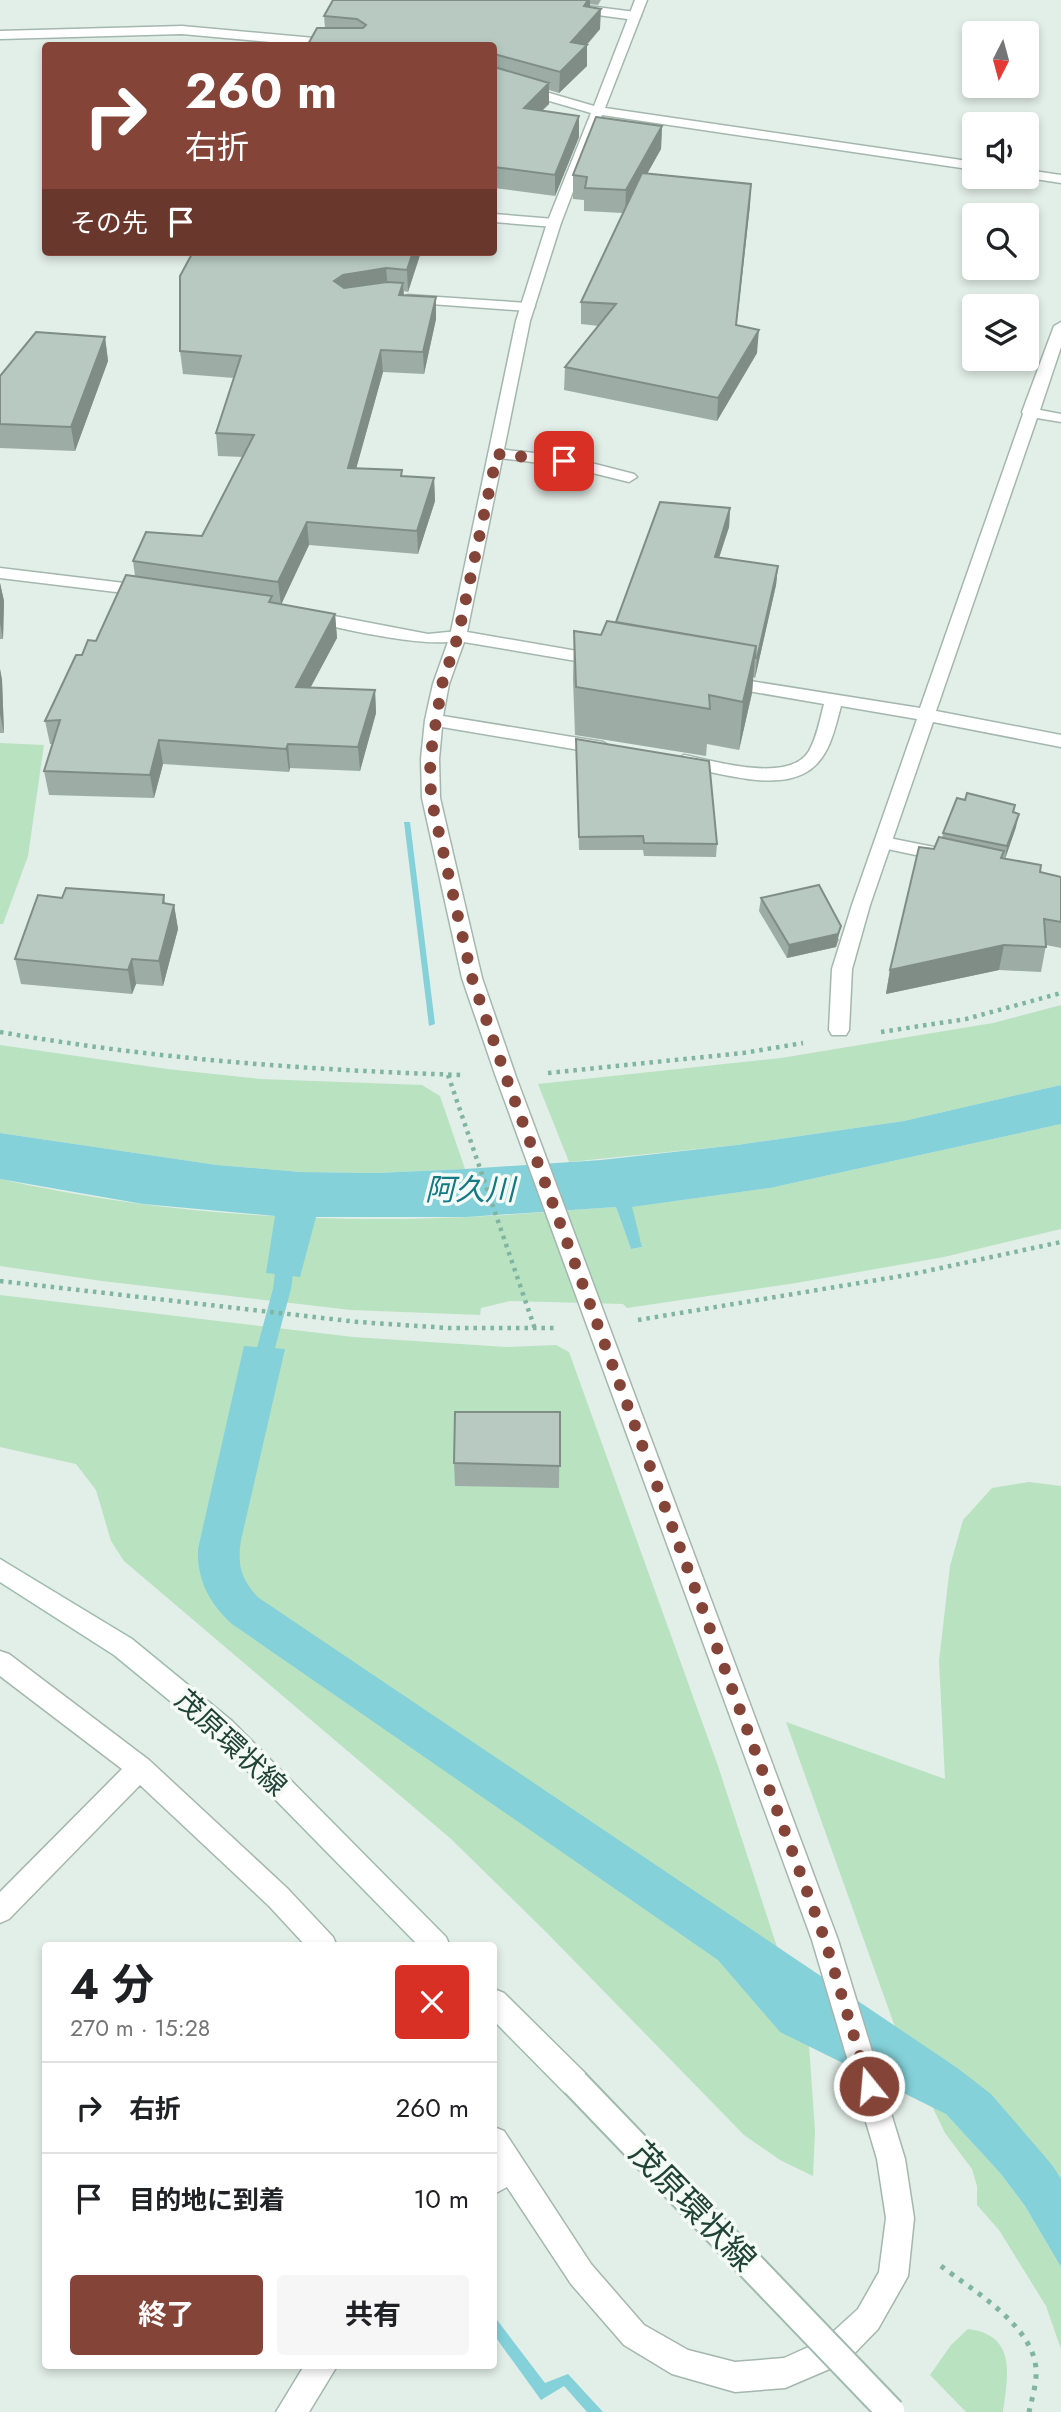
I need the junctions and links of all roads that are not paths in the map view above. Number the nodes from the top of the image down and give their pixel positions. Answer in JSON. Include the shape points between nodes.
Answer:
{"nodes":[{"id":1,"x":516,"y":0,"type":"edge"},
{"id":2,"x":641,"y":0,"type":"edge"},
{"id":3,"x":635,"y":16,"type":"junction"},
{"id":4,"x":0,"y":35,"type":"edge"},
{"id":5,"x":314,"y":42,"type":"edge"},
{"id":6,"x":497,"y":82,"type":"edge"},
{"id":7,"x":599,"y":111,"type":"junction"},
{"id":8,"x":962,"y":164,"type":"edge"},
{"id":9,"x":1039,"y":176,"type":"edge"},
{"id":10,"x":1061,"y":179,"type":"edge"},
{"id":11,"x":497,"y":218,"type":"edge"},
{"id":12,"x":554,"y":223,"type":"junction"},
{"id":13,"x":388,"y":297,"type":"edge"},
{"id":14,"x":528,"y":307,"type":"junction"},
{"id":15,"x":1061,"y":326,"type":"edge"},
{"id":16,"x":1029,"y":412,"type":"junction"},
{"id":17,"x":1061,"y":418,"type":"edge"},
{"id":18,"x":497,"y":454,"type":"junction"},
{"id":19,"x":629,"y":477,"type":"dead end"},
{"id":20,"x":0,"y":573,"type":"edge"},
{"id":21,"x":165,"y":593,"type":"edge"},
{"id":22,"x":297,"y":614,"type":"edge"},
{"id":23,"x":458,"y":636,"type":"junction"},
{"id":24,"x":619,"y":664,"type":"edge"},
{"id":25,"x":713,"y":680,"type":"edge"},
{"id":26,"x":834,"y":700,"type":"junction"},
{"id":27,"x":927,"y":715,"type":"junction"},
{"id":28,"x":434,"y":720,"type":"junction"},
{"id":29,"x":1061,"y":741,"type":"edge"},
{"id":30,"x":624,"y":751,"type":"edge"},
{"id":31,"x":664,"y":758,"type":"edge"},
{"id":32,"x":884,"y":843,"type":"junction"},
{"id":33,"x":965,"y":860,"type":"edge"},
{"id":34,"x":839,"y":1030,"type":"road end"},
{"id":35,"x":0,"y":1569,"type":"edge"},
{"id":36,"x":0,"y":1662,"type":"edge"},
{"id":37,"x":140,"y":1768,"type":"junction"},
{"id":38,"x":0,"y":1910,"type":"edge"},
{"id":39,"x":320,"y":1942,"type":"edge"},
{"id":40,"x":433,"y":1942,"type":"edge"},
{"id":41,"x":497,"y":2005,"type":"edge"},
{"id":42,"x":497,"y":2154,"type":"edge"},
{"id":43,"x":501,"y":2172,"type":"edge"},
{"id":44,"x":320,"y":2369,"type":"edge"},
{"id":45,"x":291,"y":2412,"type":"edge"},
{"id":46,"x":891,"y":2412,"type":"edge"}],
"edges":[{"from":1,"to":3,"type":"street"},
{"from":2,"to":3,"type":"street"},
{"from":3,"to":7,"type":"street"},
{"from":4,"to":5,"type":"street","via":[[182,30]]},
{"from":6,"to":7,"type":"street"},
{"from":7,"to":8,"type":"street"},
{"from":7,"to":12,"type":"street"},
{"from":9,"to":10,"type":"street"},
{"from":11,"to":12,"type":"street"},
{"from":12,"to":14,"type":"street"},
{"from":13,"to":14,"type":"street"},
{"from":14,"to":18,"type":"street"},
{"from":15,"to":16,"type":"street"},
{"from":16,"to":17,"type":"street"},
{"from":16,"to":27,"type":"street"},
{"from":18,"to":19,"type":"street","via":[[564,461]]},
{"from":18,"to":23,"type":"street"},
{"from":20,"to":21,"type":"street"},
{"from":22,"to":23,"type":"street","via":[[428,639]]},
{"from":23,"to":24,"type":"street"},
{"from":23,"to":28,"type":"street"},
{"from":25,"to":26,"type":"street"},
{"from":26,"to":27,"type":"street"},
{"from":26,"to":31,"type":"street","via":[[814,757],[797,770],[773,776]]},
{"from":27,"to":29,"type":"street"},
{"from":27,"to":32,"type":"street"},
{"from":28,"to":30,"type":"street"},
{"from":28,"to":43,"type":"street","via":[[431,798],[472,978],[825,1940],[891,2159],[900,2218],[893,2276],[868,2319],[835,2351],[785,2373],[735,2377],[683,2363],[634,2335]]},
{"from":32,"to":33,"type":"street"},
{"from":32,"to":34,"type":"street","via":[[842,970]]},
{"from":35,"to":40,"type":"street","name":"茂原環状線","via":[[123,1647],[223,1729]]},
{"from":36,"to":37,"type":"street"},
{"from":37,"to":38,"type":"street"},
{"from":37,"to":39,"type":"street"},
{"from":41,"to":46,"type":"street","name":"茂原環状線","bridge":true},
{"from":42,"to":43,"type":"street"},
{"from":44,"to":45,"type":"street"}]}
